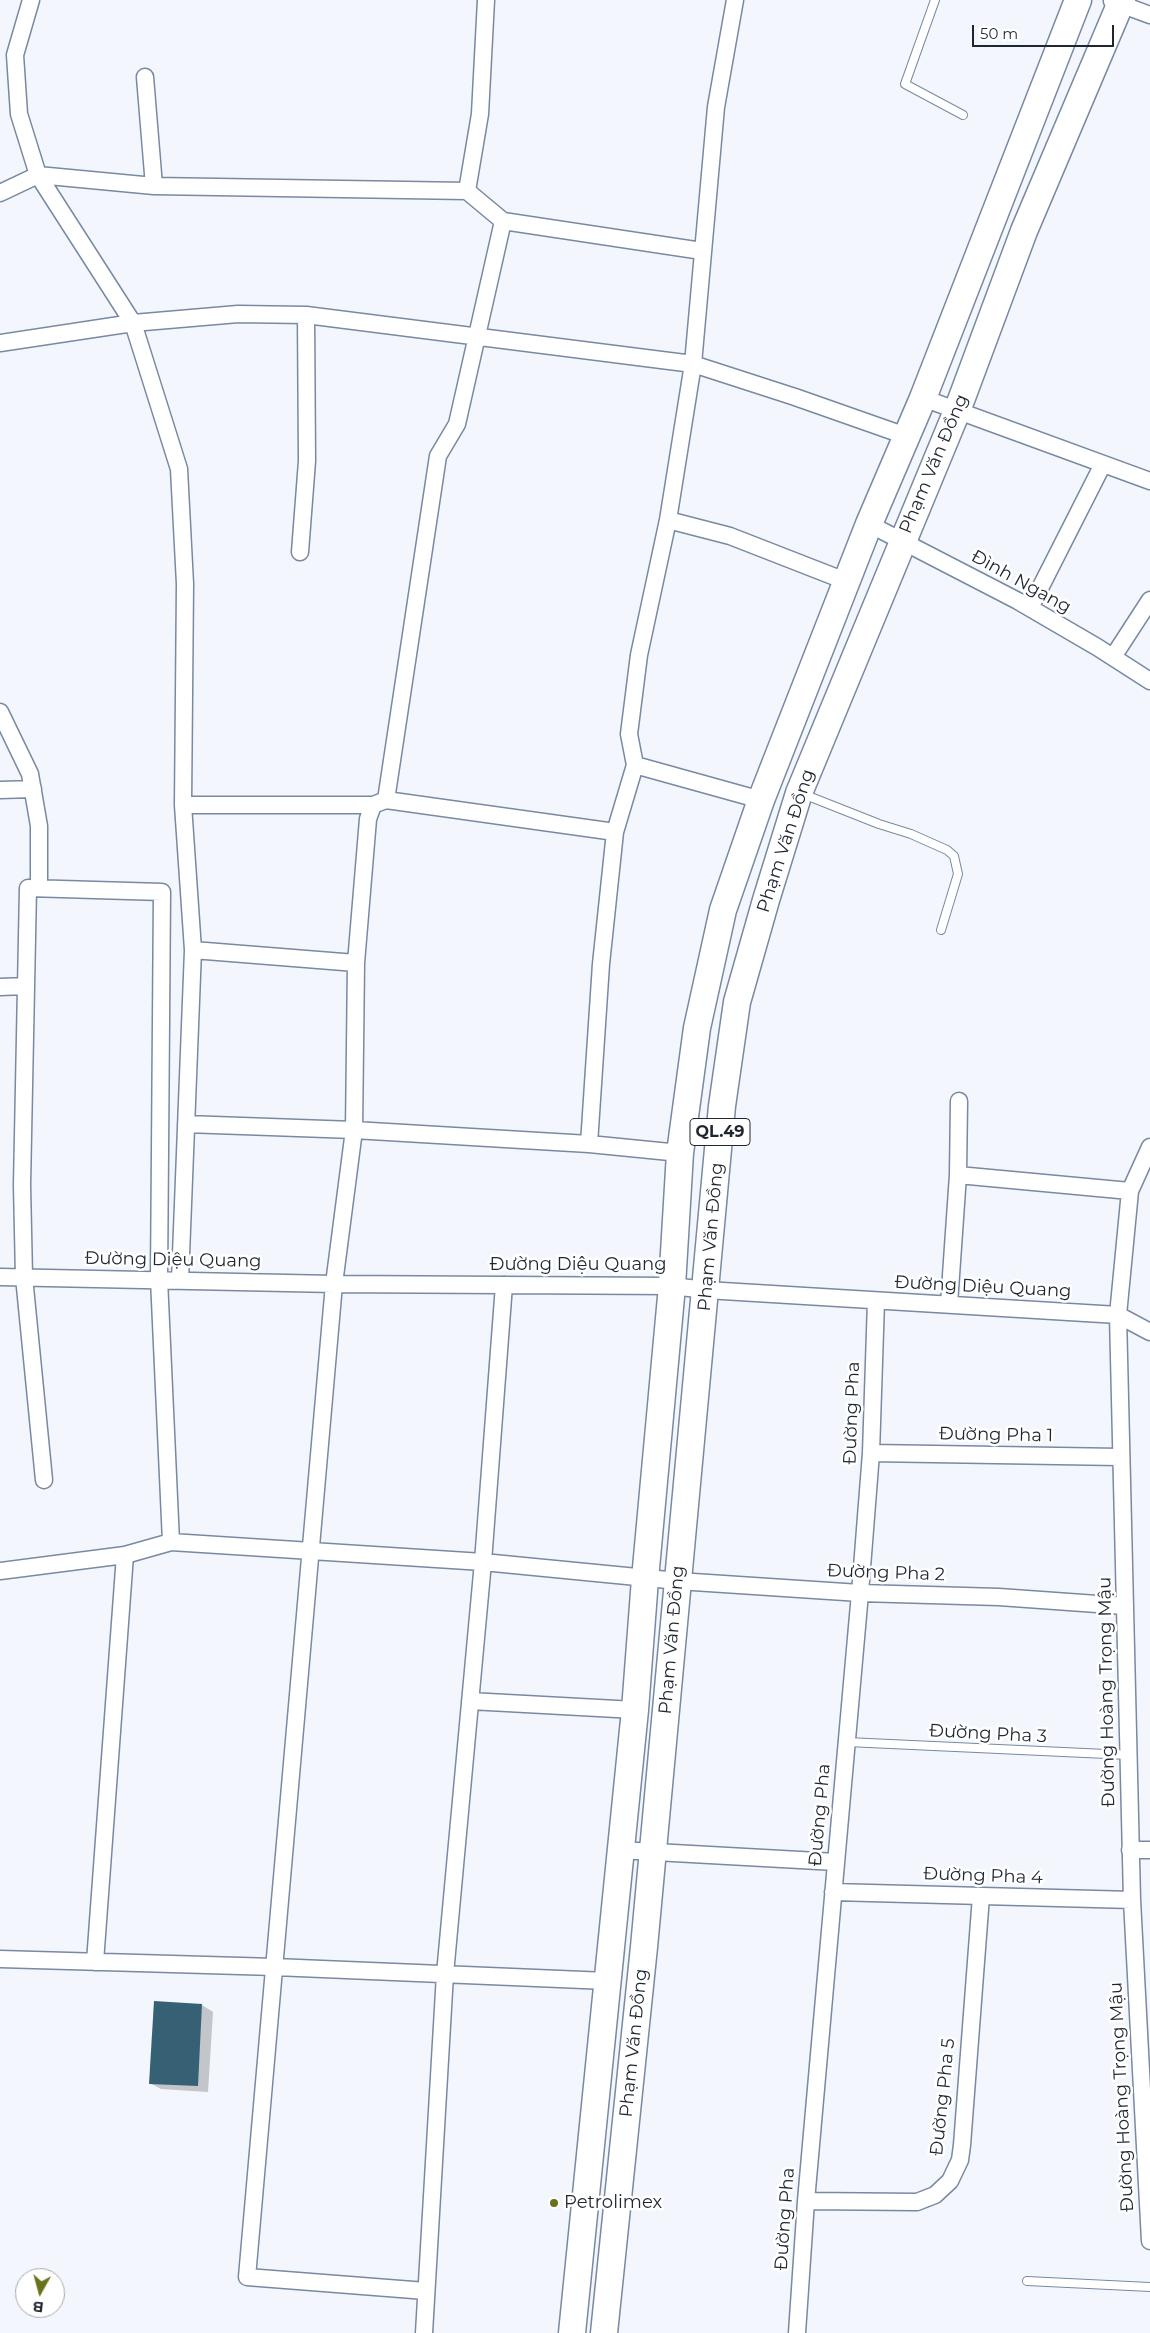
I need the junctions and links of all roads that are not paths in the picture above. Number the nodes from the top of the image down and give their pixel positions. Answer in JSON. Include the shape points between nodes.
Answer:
{"nodes":[{"id":1,"x":31,"y":0,"type":"edge"},
{"id":2,"x":486,"y":0,"type":"edge"},
{"id":3,"x":735,"y":0,"type":"edge"},
{"id":4,"x":935,"y":0,"type":"edge"},
{"id":5,"x":1078,"y":0,"type":"edge"},
{"id":6,"x":1117,"y":1,"type":"edge"},
{"id":7,"x":1150,"y":15,"type":"edge"},
{"id":8,"x":145,"y":77,"type":"dead end"},
{"id":9,"x":963,"y":115,"type":"dead end"},
{"id":10,"x":38,"y":175,"type":"junction"},
{"id":11,"x":154,"y":186,"type":"junction"},
{"id":12,"x":467,"y":191,"type":"junction"},
{"id":13,"x":0,"y":193,"type":"edge"},
{"id":14,"x":503,"y":221,"type":"junction"},
{"id":15,"x":702,"y":250,"type":"junction"},
{"id":16,"x":306,"y":315,"type":"junction"},
{"id":17,"x":134,"y":323,"type":"junction"},
{"id":18,"x":477,"y":337,"type":"junction"},
{"id":19,"x":0,"y":344,"type":"edge"},
{"id":20,"x":693,"y":364,"type":"junction"},
{"id":21,"x":923,"y":398,"type":"junction"},
{"id":22,"x":957,"y":411,"type":"junction"},
{"id":23,"x":906,"y":436,"type":"junction"},
{"id":24,"x":1103,"y":464,"type":"junction"},
{"id":25,"x":1150,"y":481,"type":"edge"},
{"id":26,"x":668,"y":520,"type":"junction"},
{"id":27,"x":869,"y":524,"type":"junction"},
{"id":28,"x":902,"y":541,"type":"junction"},
{"id":29,"x":300,"y":552,"type":"dead end"},
{"id":30,"x":848,"y":582,"type":"junction"},
{"id":31,"x":1150,"y":600,"type":"edge"},
{"id":32,"x":1030,"y":608,"type":"junction"},
{"id":33,"x":1112,"y":657,"type":"junction"},
{"id":34,"x":1150,"y":681,"type":"edge"},
{"id":35,"x":0,"y":712,"type":"edge"},
{"id":36,"x":634,"y":764,"type":"junction"},
{"id":37,"x":33,"y":788,"type":"junction"},
{"id":38,"x":0,"y":790,"type":"edge"},
{"id":39,"x":799,"y":793,"type":"junction"},
{"id":40,"x":761,"y":800,"type":"junction"},
{"id":41,"x":379,"y":802,"type":"junction"},
{"id":42,"x":183,"y":805,"type":"junction"},
{"id":43,"x":615,"y":832,"type":"junction"},
{"id":44,"x":39,"y":888,"type":"junction"},
{"id":45,"x":941,"y":930,"type":"dead end"},
{"id":46,"x":193,"y":950,"type":"junction"},
{"id":47,"x":356,"y":963,"type":"junction"},
{"id":48,"x":26,"y":986,"type":"junction"},
{"id":49,"x":0,"y":987,"type":"edge"},
{"id":50,"x":959,"y":1101,"type":"dead end"},
{"id":51,"x":186,"y":1124,"type":"junction"},
{"id":52,"x":354,"y":1130,"type":"junction"},
{"id":53,"x":589,"y":1144,"type":"junction"},
{"id":54,"x":1150,"y":1147,"type":"edge"},
{"id":55,"x":680,"y":1153,"type":"junction"},
{"id":56,"x":958,"y":1175,"type":"junction"},
{"id":57,"x":1130,"y":1191,"type":"junction"},
{"id":58,"x":0,"y":1277,"type":"edge"},
{"id":59,"x":24,"y":1277,"type":"junction"},
{"id":60,"x":159,"y":1279,"type":"junction"},
{"id":61,"x":180,"y":1280,"type":"junction"},
{"id":62,"x":334,"y":1284,"type":"junction"},
{"id":63,"x":504,"y":1285,"type":"junction"},
{"id":64,"x":672,"y":1286,"type":"junction"},
{"id":65,"x":706,"y":1290,"type":"junction"},
{"id":66,"x":876,"y":1301,"type":"junction"},
{"id":67,"x":949,"y":1304,"type":"junction"},
{"id":68,"x":1118,"y":1315,"type":"junction"},
{"id":69,"x":1150,"y":1332,"type":"edge"},
{"id":70,"x":871,"y":1453,"type":"junction"},
{"id":71,"x":1120,"y":1457,"type":"junction"},
{"id":72,"x":44,"y":1480,"type":"dead end"},
{"id":73,"x":171,"y":1542,"type":"junction"},
{"id":74,"x":312,"y":1551,"type":"junction"},
{"id":75,"x":125,"y":1555,"type":"junction"},
{"id":76,"x":483,"y":1562,"type":"junction"},
{"id":77,"x":0,"y":1571,"type":"edge"},
{"id":78,"x":645,"y":1579,"type":"junction"},
{"id":79,"x":678,"y":1581,"type":"junction"},
{"id":80,"x":860,"y":1593,"type":"junction"},
{"id":81,"x":1125,"y":1606,"type":"junction"},
{"id":82,"x":470,"y":1701,"type":"junction"},
{"id":83,"x":635,"y":1710,"type":"junction"},
{"id":84,"x":847,"y":1742,"type":"junction"},
{"id":85,"x":1128,"y":1755,"type":"junction"},
{"id":86,"x":619,"y":1850,"type":"junction"},
{"id":87,"x":1130,"y":1850,"type":"junction"},
{"id":88,"x":1150,"y":1850,"type":"edge"},
{"id":89,"x":653,"y":1852,"type":"junction"},
{"id":90,"x":836,"y":1862,"type":"junction"},
{"id":91,"x":833,"y":1892,"type":"junction"},
{"id":92,"x":981,"y":1896,"type":"junction"},
{"id":93,"x":1132,"y":1900,"type":"junction"},
{"id":94,"x":0,"y":1959,"type":"edge"},
{"id":95,"x":95,"y":1962,"type":"junction"},
{"id":96,"x":275,"y":1968,"type":"junction"},
{"id":97,"x":445,"y":1974,"type":"junction"},
{"id":98,"x":607,"y":1981,"type":"junction"},
{"id":99,"x":1147,"y":2169,"type":"edge"},
{"id":100,"x":806,"y":2201,"type":"junction"},
{"id":101,"x":1150,"y":2240,"type":"edge"},
{"id":102,"x":1027,"y":2281,"type":"dead end"},
{"id":103,"x":1150,"y":2288,"type":"edge"},
{"id":104,"x":426,"y":2291,"type":"junction"},
{"id":105,"x":424,"y":2333,"type":"edge"},
{"id":106,"x":572,"y":2333,"type":"edge"},
{"id":107,"x":604,"y":2333,"type":"edge"},
{"id":108,"x":797,"y":2333,"type":"edge"}],
"edges":[{"from":1,"to":10,"type":"street","via":[[15,55],[19,114]]},
{"from":2,"to":12,"type":"street","via":[[480,114]]},
{"from":3,"to":15,"type":"street","via":[[716,107]]},
{"from":4,"to":9,"type":"lane","via":[[905,84]]},
{"from":5,"to":21,"type":"main road","name":"Phạm Văn Đồng","number":"QL.49"},
{"from":6,"to":7,"type":"street"},
{"from":6,"to":22,"type":"main road","name":"Phạm Văn Đồng","number":"QL.49","via":[[1024,231]]},
{"from":8,"to":11,"type":"street"},
{"from":10,"to":11,"type":"street"},
{"from":10,"to":13,"type":"street"},
{"from":10,"to":17,"type":"street"},
{"from":11,"to":12,"type":"street"},
{"from":12,"to":14,"type":"street"},
{"from":14,"to":15,"type":"street"},
{"from":14,"to":18,"type":"street"},
{"from":15,"to":20,"type":"street"},
{"from":16,"to":17,"type":"street","via":[[238,314]]},
{"from":16,"to":18,"type":"street"},
{"from":16,"to":29,"type":"street","via":[[307,461]]},
{"from":17,"to":19,"type":"street"},
{"from":17,"to":42,"type":"street","via":[[179,469],[185,584]]},
{"from":18,"to":20,"type":"street"},
{"from":18,"to":41,"type":"street","via":[[457,424],[438,456]]},
{"from":20,"to":23,"type":"street"},
{"from":20,"to":26,"type":"street"},
{"from":21,"to":22,"type":"street"},
{"from":21,"to":23,"type":"main road","name":"Phạm Văn Đồng","number":"QL.49"},
{"from":22,"to":24,"type":"street"},
{"from":22,"to":28,"type":"main road","name":"Phạm Văn Đồng","number":"QL.49"},
{"from":23,"to":27,"type":"main road","name":"Phạm Văn Đồng","number":"QL.49"},
{"from":24,"to":25,"type":"street"},
{"from":24,"to":32,"type":"street"},
{"from":26,"to":30,"type":"street","via":[[730,536]]},
{"from":26,"to":36,"type":"street","via":[[639,655],[629,734]]},
{"from":27,"to":28,"type":"street","name":"Đình Ngang"},
{"from":27,"to":30,"type":"main road","name":"Phạm Văn Đồng","number":"QL.49"},
{"from":28,"to":32,"type":"street","name":"Đình Ngang"},
{"from":28,"to":39,"type":"main road","name":"Phạm Văn Đồng","number":"QL.49"},
{"from":30,"to":40,"type":"main road","name":"Phạm Văn Đồng","number":"QL.49"},
{"from":31,"to":33,"type":"street"},
{"from":32,"to":33,"type":"street","name":"Đình Ngang"},
{"from":33,"to":34,"type":"street","name":"Đình Ngang"},
{"from":35,"to":37,"type":"street","via":[[30,774]]},
{"from":36,"to":40,"type":"street"},
{"from":36,"to":43,"type":"street"},
{"from":37,"to":38,"type":"street"},
{"from":37,"to":44,"type":"street","via":[[39,826]]},
{"from":39,"to":45,"type":"lane","via":[[911,834],[954,856],[958,874]]},
{"from":39,"to":65,"type":"main road","name":"Phạm Văn Đồng","number":"QL.49","via":[[738,1002],[722,1106]]},
{"from":40,"to":55,"type":"main road","name":"Phạm Văn Đồng","number":"QL.49","via":[[723,910],[697,1028]]},
{"from":41,"to":42,"type":"street"},
{"from":41,"to":43,"type":"street"},
{"from":41,"to":47,"type":"street","via":[[368,819]]},
{"from":42,"to":46,"type":"street"},
{"from":43,"to":53,"type":"street","via":[[601,964]]},
{"from":44,"to":48,"type":"street","via":[[28,888]]},
{"from":44,"to":60,"type":"street","via":[[162,892]]},
{"from":46,"to":47,"type":"street"},
{"from":46,"to":51,"type":"street"},
{"from":47,"to":52,"type":"street"},
{"from":48,"to":49,"type":"street"},
{"from":48,"to":59,"type":"street","via":[[22,1185]]},
{"from":50,"to":56,"type":"street"},
{"from":51,"to":52,"type":"street"},
{"from":51,"to":61,"type":"street"},
{"from":52,"to":53,"type":"street"},
{"from":52,"to":62,"type":"street"},
{"from":53,"to":55,"type":"street"},
{"from":54,"to":57,"type":"street","name":"Đường Hoàng Trọng Mậu"},
{"from":55,"to":64,"type":"main road","name":"Phạm Văn Đồng","number":"QL.49"},
{"from":56,"to":57,"type":"street"},
{"from":56,"to":67,"type":"street"},
{"from":57,"to":68,"type":"street","name":"Đường Hoàng Trọng Mậu"},
{"from":58,"to":59,"type":"street","name":"Đường Diệu Quang"},
{"from":59,"to":60,"type":"street","name":"Đường Diệu Quang"},
{"from":59,"to":72,"type":"street"},
{"from":60,"to":61,"type":"street","name":"Đường Diệu Quang"},
{"from":60,"to":73,"type":"street"},
{"from":61,"to":62,"type":"street","name":"Đường Diệu Quang"},
{"from":62,"to":63,"type":"street","name":"Đường Diệu Quang"},
{"from":62,"to":74,"type":"street"},
{"from":63,"to":64,"type":"street","name":"Đường Diệu Quang"},
{"from":63,"to":76,"type":"street"},
{"from":64,"to":65,"type":"street","name":"Đường Diệu Quang"},
{"from":64,"to":78,"type":"main road","name":"Phạm Văn Đồng","number":"QL.49"},
{"from":65,"to":66,"type":"street","name":"Đường Diệu Quang"},
{"from":65,"to":79,"type":"main road","name":"Phạm Văn Đồng","number":"QL.49"},
{"from":66,"to":67,"type":"street","name":"Đường Diệu Quang"},
{"from":66,"to":70,"type":"street","name":"Đường Pha"},
{"from":67,"to":68,"type":"street","name":"Đường Diệu Quang"},
{"from":68,"to":69,"type":"street","name":"Đường Diệu Quang"},
{"from":68,"to":71,"type":"street","name":"Đường Hoàng Trọng Mậu"},
{"from":70,"to":71,"type":"street","name":"Đường Pha 1"},
{"from":70,"to":80,"type":"street","name":"Đường Pha"},
{"from":71,"to":81,"type":"street","name":"Đường Hoàng Trọng Mậu"},
{"from":73,"to":74,"type":"street","name":"Đường Pha 2"},
{"from":73,"to":75,"type":"street","name":"Đường Pha 2"},
{"from":74,"to":76,"type":"street","name":"Đường Pha 2"},
{"from":74,"to":96,"type":"street"},
{"from":75,"to":77,"type":"street","name":"Đường Pha 2"},
{"from":75,"to":95,"type":"street"},
{"from":76,"to":78,"type":"street","name":"Đường Pha 2"},
{"from":76,"to":82,"type":"street"},
{"from":78,"to":79,"type":"street","name":"Đường Pha 2"},
{"from":78,"to":83,"type":"main road","name":"Phạm Văn Đồng","number":"QL.49"},
{"from":79,"to":80,"type":"street","name":"Đường Pha 2"},
{"from":79,"to":89,"type":"main road","name":"Phạm Văn Đồng","number":"QL.49"},
{"from":80,"to":81,"type":"street","name":"Đường Pha 2"},
{"from":80,"to":84,"type":"street","name":"Đường Pha"},
{"from":81,"to":85,"type":"street","name":"Đường Hoàng Trọng Mậu"},
{"from":82,"to":83,"type":"street"},
{"from":82,"to":97,"type":"street"},
{"from":83,"to":86,"type":"main road","name":"Phạm Văn Đồng","number":"QL.49"},
{"from":84,"to":85,"type":"lane","name":"Đường Pha 3"},
{"from":84,"to":90,"type":"street","name":"Đường Pha"},
{"from":85,"to":87,"type":"street","name":"Đường Hoàng Trọng Mậu"},
{"from":86,"to":89,"type":"street"},
{"from":86,"to":98,"type":"main road","name":"Phạm Văn Đồng","number":"QL.49"},
{"from":87,"to":88,"type":"street"},
{"from":87,"to":93,"type":"street","name":"Đường Hoàng Trọng Mậu"},
{"from":89,"to":90,"type":"street"},
{"from":89,"to":107,"type":"main road","name":"Phạm Văn Đồng","number":"QL.49"},
{"from":90,"to":91,"type":"street","name":"Đường Pha"},
{"from":91,"to":92,"type":"street","name":"Đường Pha 4"},
{"from":91,"to":100,"type":"street","name":"Đường Pha"},
{"from":92,"to":93,"type":"street","name":"Đường Pha 4"},
{"from":92,"to":100,"type":"street","name":"Đường Pha 5","via":[[962,2145],[960,2160],[950,2181],[935,2195],[917,2202]]},
{"from":93,"to":99,"type":"street","name":"Đường Hoàng Trọng Mậu"},
{"from":94,"to":95,"type":"street"},
{"from":95,"to":96,"type":"street"},
{"from":96,"to":97,"type":"street"},
{"from":96,"to":104,"type":"street","via":[[247,2277]]},
{"from":97,"to":98,"type":"street"},
{"from":97,"to":104,"type":"street"},
{"from":98,"to":106,"type":"main road","name":"Phạm Văn Đồng","number":"QL.49"},
{"from":99,"to":101,"type":"street","name":"Đường Hoàng Trọng Mậu"},
{"from":100,"to":108,"type":"street","name":"Đường Pha"},
{"from":102,"to":103,"type":"lane"},
{"from":104,"to":105,"type":"street"}]}
